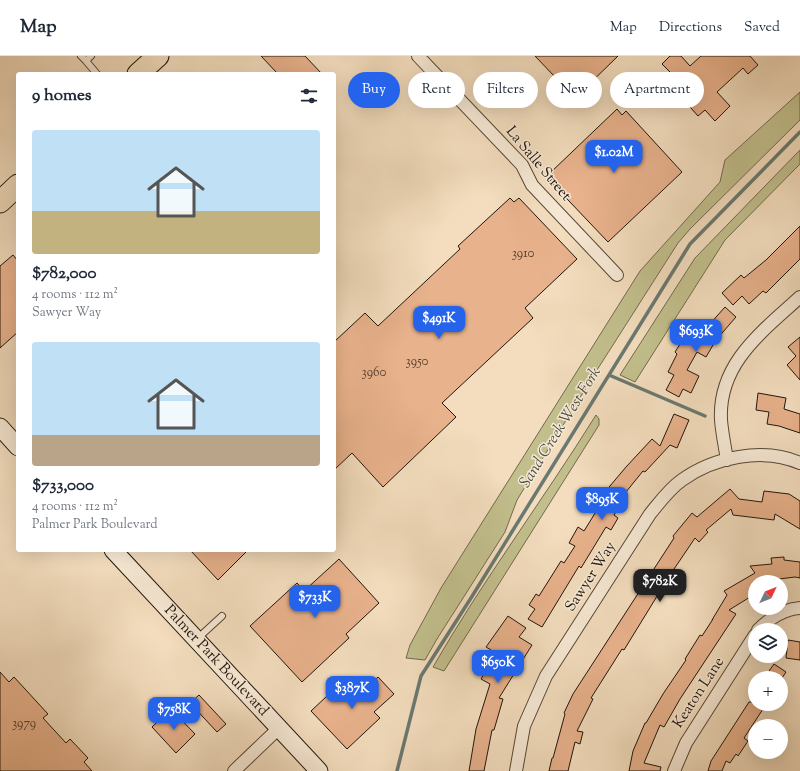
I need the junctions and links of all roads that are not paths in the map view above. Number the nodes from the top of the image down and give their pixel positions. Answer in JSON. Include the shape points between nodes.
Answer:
{"nodes":[{"id":1,"x":81,"y":56,"type":"edge"},
{"id":2,"x":91,"y":56,"type":"edge"},
{"id":3,"x":158,"y":56,"type":"edge"},
{"id":4,"x":418,"y":56,"type":"edge"},
{"id":5,"x":86,"y":61,"type":"junction"},
{"id":6,"x":95,"y":72,"type":"edge"},
{"id":7,"x":140,"y":72,"type":"edge"},
{"id":8,"x":16,"y":187,"type":"edge"},
{"id":9,"x":0,"y":202,"type":"edge"},
{"id":10,"x":617,"y":275,"type":"dead end"},
{"id":11,"x":800,"y":297,"type":"edge"},
{"id":12,"x":0,"y":427,"type":"edge"},
{"id":13,"x":16,"y":445,"type":"edge"},
{"id":14,"x":727,"y":460,"type":"junction"},
{"id":15,"x":800,"y":463,"type":"edge"},
{"id":16,"x":115,"y":552,"type":"edge"},
{"id":17,"x":800,"y":608,"type":"edge"},
{"id":18,"x":222,"y":616,"type":"dead end"},
{"id":19,"x":764,"y":623,"type":"edge"},
{"id":20,"x":197,"y":640,"type":"junction"},
{"id":21,"x":748,"y":646,"type":"edge"},
{"id":22,"x":279,"y":728,"type":"junction"},
{"id":23,"x":234,"y":771,"type":"edge"},
{"id":24,"x":319,"y":771,"type":"edge"},
{"id":25,"x":516,"y":771,"type":"edge"},
{"id":26,"x":674,"y":771,"type":"edge"}],
"edges":[{"from":1,"to":5,"type":"lane"},
{"from":2,"to":5,"type":"lane"},
{"from":3,"to":7,"type":"highway"},
{"from":4,"to":10,"type":"street","name":"La Salle Street","via":[[522,164],[532,185]]},
{"from":5,"to":6,"type":"lane"},
{"from":8,"to":9,"type":"highway"},
{"from":11,"to":14,"type":"street","via":[[749,344],[728,377],[722,399],[721,420]]},
{"from":12,"to":13,"type":"main road"},
{"from":14,"to":15,"type":"street","name":"Sawyer Way","via":[[754,455],[776,456]]},
{"from":14,"to":25,"type":"street","name":"Sawyer Way","via":[[702,468],[682,480],[666,494],[650,514],[546,676],[524,726]]},
{"from":16,"to":20,"type":"main road","name":"Palmer Park Boulevard"},
{"from":17,"to":19,"type":"street","via":[[784,611]]},
{"from":18,"to":20,"type":"lane"},
{"from":20,"to":22,"type":"main road","name":"Palmer Park Boulevard"},
{"from":21,"to":26,"type":"street","name":"Keaton Lane","via":[[686,743]]},
{"from":22,"to":23,"type":"street"},
{"from":22,"to":24,"type":"main road","name":"Palmer Park Boulevard"}]}
